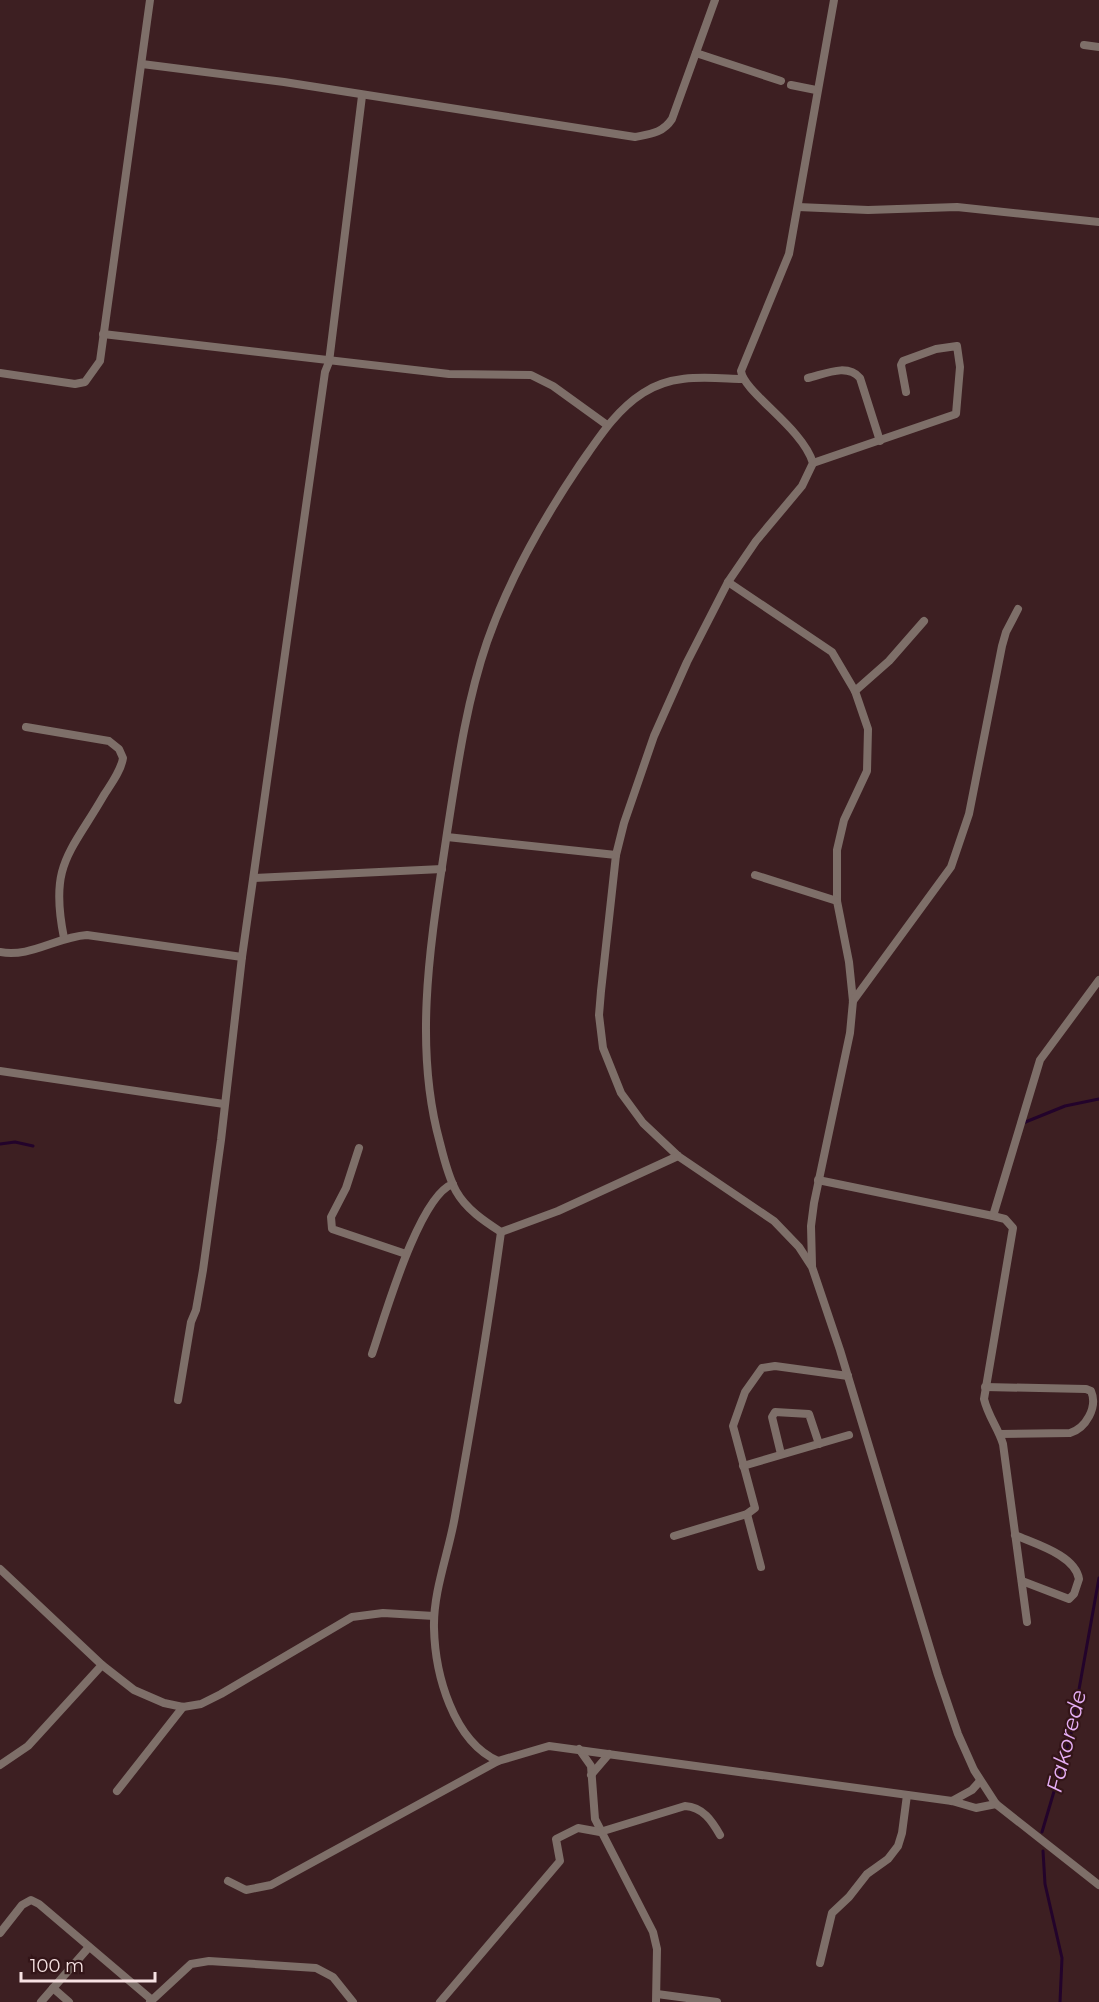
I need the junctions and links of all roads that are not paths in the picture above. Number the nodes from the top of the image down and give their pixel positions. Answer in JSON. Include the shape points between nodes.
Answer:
{"nodes":[{"id":1,"x":150,"y":0,"type":"edge"},
{"id":2,"x":715,"y":0,"type":"edge"},
{"id":3,"x":834,"y":0,"type":"edge"},
{"id":4,"x":1084,"y":45,"type":"dead end"},
{"id":5,"x":1099,"y":47,"type":"edge"},
{"id":6,"x":696,"y":53,"type":"junction"},
{"id":7,"x":142,"y":64,"type":"junction"},
{"id":8,"x":781,"y":81,"type":"dead end"},
{"id":9,"x":791,"y":85,"type":"dead end"},
{"id":10,"x":816,"y":90,"type":"junction"},
{"id":11,"x":362,"y":96,"type":"junction"},
{"id":12,"x":798,"y":207,"type":"junction"},
{"id":13,"x":1099,"y":222,"type":"edge"},
{"id":14,"x":103,"y":334,"type":"junction"},
{"id":15,"x":329,"y":362,"type":"junction"},
{"id":16,"x":0,"y":373,"type":"edge"},
{"id":17,"x":808,"y":378,"type":"dead end"},
{"id":18,"x":742,"y":379,"type":"junction"},
{"id":19,"x":906,"y":392,"type":"dead end"},
{"id":20,"x":607,"y":425,"type":"junction"},
{"id":21,"x":880,"y":441,"type":"junction"},
{"id":22,"x":813,"y":463,"type":"junction"},
{"id":23,"x":728,"y":582,"type":"junction"},
{"id":24,"x":1018,"y":609,"type":"dead end"},
{"id":25,"x":924,"y":621,"type":"dead end"},
{"id":26,"x":855,"y":691,"type":"junction"},
{"id":27,"x":26,"y":727,"type":"dead end"},
{"id":28,"x":447,"y":837,"type":"junction"},
{"id":29,"x":616,"y":855,"type":"junction"},
{"id":30,"x":442,"y":869,"type":"junction"},
{"id":31,"x":755,"y":875,"type":"dead end"},
{"id":32,"x":254,"y":878,"type":"junction"},
{"id":33,"x":837,"y":901,"type":"junction"},
{"id":34,"x":64,"y":938,"type":"junction"},
{"id":35,"x":0,"y":952,"type":"edge"},
{"id":36,"x":242,"y":957,"type":"junction"},
{"id":37,"x":1099,"y":980,"type":"edge"},
{"id":38,"x":853,"y":1001,"type":"junction"},
{"id":39,"x":0,"y":1071,"type":"edge"},
{"id":40,"x":224,"y":1104,"type":"junction"},
{"id":41,"x":358,"y":1148,"type":"dead end"},
{"id":42,"x":678,"y":1156,"type":"junction"},
{"id":43,"x":818,"y":1180,"type":"junction"},
{"id":44,"x":453,"y":1184,"type":"junction"},
{"id":45,"x":993,"y":1215,"type":"junction"},
{"id":46,"x":501,"y":1232,"type":"junction"},
{"id":47,"x":406,"y":1254,"type":"junction"},
{"id":48,"x":812,"y":1267,"type":"junction"},
{"id":49,"x":372,"y":1354,"type":"dead end"},
{"id":50,"x":848,"y":1376,"type":"junction"},
{"id":51,"x":985,"y":1387,"type":"junction"},
{"id":52,"x":178,"y":1400,"type":"dead end"},
{"id":53,"x":1000,"y":1434,"type":"junction"},
{"id":54,"x":849,"y":1435,"type":"dead end"},
{"id":55,"x":819,"y":1443,"type":"junction"},
{"id":56,"x":782,"y":1455,"type":"junction"},
{"id":57,"x":743,"y":1466,"type":"junction"},
{"id":58,"x":747,"y":1514,"type":"junction"},
{"id":59,"x":1016,"y":1534,"type":"junction"},
{"id":60,"x":674,"y":1536,"type":"dead end"},
{"id":61,"x":761,"y":1567,"type":"dead end"},
{"id":62,"x":0,"y":1569,"type":"edge"},
{"id":63,"x":1022,"y":1581,"type":"junction"},
{"id":64,"x":434,"y":1616,"type":"junction"},
{"id":65,"x":1028,"y":1622,"type":"dead end"},
{"id":66,"x":102,"y":1665,"type":"junction"},
{"id":67,"x":183,"y":1707,"type":"junction"},
{"id":68,"x":579,"y":1749,"type":"junction"},
{"id":69,"x":609,"y":1754,"type":"junction"},
{"id":70,"x":498,"y":1761,"type":"junction"},
{"id":71,"x":0,"y":1765,"type":"edge"},
{"id":72,"x":591,"y":1774,"type":"junction"},
{"id":73,"x":980,"y":1781,"type":"junction"},
{"id":74,"x":117,"y":1791,"type":"dead end"},
{"id":75,"x":907,"y":1795,"type":"junction"},
{"id":76,"x":952,"y":1801,"type":"junction"},
{"id":77,"x":996,"y":1804,"type":"junction"},
{"id":78,"x":600,"y":1832,"type":"junction"},
{"id":79,"x":720,"y":1835,"type":"dead end"},
{"id":80,"x":228,"y":1881,"type":"dead end"},
{"id":81,"x":1099,"y":1885,"type":"edge"},
{"id":82,"x":0,"y":1933,"type":"edge"},
{"id":83,"x":89,"y":1947,"type":"junction"},
{"id":84,"x":820,"y":1963,"type":"dead end"},
{"id":85,"x":52,"y":1988,"type":"junction"},
{"id":86,"x":656,"y":1998,"type":"edge"},
{"id":87,"x":151,"y":2001,"type":"edge"},
{"id":88,"x":41,"y":2002,"type":"edge"},
{"id":89,"x":69,"y":2002,"type":"edge"},
{"id":90,"x":353,"y":2002,"type":"edge"},
{"id":91,"x":440,"y":2002,"type":"edge"},
{"id":92,"x":717,"y":2002,"type":"edge"}],
"edges":[{"from":1,"to":7,"type":"street"},
{"from":2,"to":6,"type":"street"},
{"from":3,"to":10,"type":"street"},
{"from":4,"to":5,"type":"street"},
{"from":6,"to":8,"type":"street"},
{"from":6,"to":11,"type":"street","via":[[667,127],[635,137]]},
{"from":7,"to":11,"type":"street"},
{"from":7,"to":14,"type":"street"},
{"from":9,"to":10,"type":"street"},
{"from":10,"to":12,"type":"street"},
{"from":11,"to":15,"type":"street"},
{"from":12,"to":13,"type":"street","via":[[957,207]]},
{"from":12,"to":18,"type":"street","via":[[789,254],[743,363]]},
{"from":14,"to":15,"type":"street"},
{"from":14,"to":16,"type":"street","via":[[100,362],[85,381],[52,382]]},
{"from":15,"to":20,"type":"street","via":[[467,376],[531,375]]},
{"from":15,"to":32,"type":"street"},
{"from":17,"to":21,"type":"street","via":[[848,369],[855,372]]},
{"from":18,"to":20,"type":"street","via":[[697,377],[659,384],[625,406]]},
{"from":18,"to":22,"type":"street","via":[[794,431]]},
{"from":19,"to":21,"type":"street","via":[[903,361],[957,346],[960,367],[956,414]]},
{"from":20,"to":28,"type":"street","via":[[548,512],[501,603],[471,701]]},
{"from":21,"to":22,"type":"street"},
{"from":22,"to":23,"type":"street","via":[[801,486]]},
{"from":23,"to":26,"type":"street","via":[[825,645]]},
{"from":23,"to":29,"type":"street","via":[[659,724]]},
{"from":24,"to":38,"type":"street","via":[[1002,646],[969,814],[951,867]]},
{"from":25,"to":26,"type":"street","via":[[889,661]]},
{"from":26,"to":33,"type":"street","via":[[868,729],[868,760],[840,834]]},
{"from":27,"to":34,"type":"street","via":[[109,741],[119,748],[123,758],[64,859],[59,900]]},
{"from":28,"to":29,"type":"street"},
{"from":28,"to":30,"type":"street"},
{"from":29,"to":42,"type":"street","via":[[600,991],[602,1041],[630,1110]]},
{"from":30,"to":32,"type":"street"},
{"from":30,"to":44,"type":"street","via":[[425,1055],[434,1121]]},
{"from":31,"to":33,"type":"street"},
{"from":32,"to":36,"type":"street"},
{"from":33,"to":38,"type":"street"},
{"from":34,"to":35,"type":"street","via":[[21,954]]},
{"from":34,"to":36,"type":"street","via":[[87,935]]},
{"from":36,"to":40,"type":"street"},
{"from":37,"to":45,"type":"street","via":[[1040,1060]]},
{"from":38,"to":43,"type":"street","via":[[850,1033]]},
{"from":39,"to":40,"type":"street"},
{"from":40,"to":52,"type":"street","via":[[201,1287]]},
{"from":41,"to":47,"type":"street","via":[[346,1188],[331,1217],[332,1229]]},
{"from":42,"to":46,"type":"street","via":[[558,1211]]},
{"from":42,"to":48,"type":"street","via":[[774,1221]]},
{"from":43,"to":45,"type":"street"},
{"from":43,"to":48,"type":"street","via":[[811,1226]]},
{"from":44,"to":46,"type":"street","via":[[464,1203]]},
{"from":44,"to":47,"type":"street","via":[[437,1194]]},
{"from":45,"to":51,"type":"street","via":[[1010,1222],[1012,1234]]},
{"from":46,"to":64,"type":"street","via":[[455,1518]]},
{"from":47,"to":49,"type":"street"},
{"from":48,"to":50,"type":"street"},
{"from":50,"to":57,"type":"street","via":[[775,1366],[762,1368],[745,1392],[733,1426]]},
{"from":50,"to":73,"type":"street","via":[[938,1675],[958,1734]]},
{"from":51,"to":53,"type":"street","via":[[988,1416]]},
{"from":51,"to":53,"type":"street","via":[[1086,1389],[1093,1396],[1087,1420],[1079,1430]]},
{"from":53,"to":59,"type":"street"},
{"from":54,"to":55,"type":"street"},
{"from":55,"to":56,"type":"street"},
{"from":55,"to":56,"type":"street","via":[[809,1414],[775,1412],[772,1417]]},
{"from":56,"to":57,"type":"street"},
{"from":57,"to":58,"type":"street","via":[[756,1504]]},
{"from":58,"to":60,"type":"street"},
{"from":58,"to":61,"type":"street"},
{"from":59,"to":63,"type":"street"},
{"from":59,"to":63,"type":"street","via":[[1068,1562],[1079,1579],[1069,1599]]},
{"from":62,"to":66,"type":"street"},
{"from":63,"to":65,"type":"street"},
{"from":64,"to":67,"type":"street","via":[[383,1613],[352,1617],[221,1694]]},
{"from":64,"to":70,"type":"street","via":[[437,1656],[449,1702],[477,1749]]},
{"from":66,"to":67,"type":"street","via":[[134,1690]]},
{"from":66,"to":71,"type":"street","via":[[28,1746]]},
{"from":67,"to":74,"type":"street"},
{"from":68,"to":69,"type":"street"},
{"from":68,"to":70,"type":"street","via":[[549,1746]]},
{"from":68,"to":72,"type":"street","via":[[591,1766]]},
{"from":69,"to":72,"type":"street"},
{"from":69,"to":75,"type":"street"},
{"from":70,"to":80,"type":"street","via":[[271,1885],[246,1890]]},
{"from":72,"to":78,"type":"street","via":[[592,1804]]},
{"from":73,"to":76,"type":"street"},
{"from":73,"to":77,"type":"street"},
{"from":75,"to":76,"type":"street"},
{"from":75,"to":84,"type":"street","via":[[898,1846],[832,1914]]},
{"from":76,"to":77,"type":"street","via":[[976,1808]]},
{"from":77,"to":81,"type":"street"},
{"from":78,"to":79,"type":"street","via":[[694,1806]]},
{"from":78,"to":86,"type":"street","via":[[653,1932],[657,1949]]},
{"from":78,"to":91,"type":"street","via":[[578,1828],[556,1839],[560,1861]]},
{"from":82,"to":83,"type":"street","via":[[22,1905],[31,1900]]},
{"from":83,"to":85,"type":"street"},
{"from":83,"to":87,"type":"street"},
{"from":85,"to":88,"type":"street"},
{"from":85,"to":89,"type":"street"},
{"from":86,"to":92,"type":"street"},
{"from":87,"to":90,"type":"street","via":[[191,1964],[209,1961],[316,1968],[333,1977]]}]}
